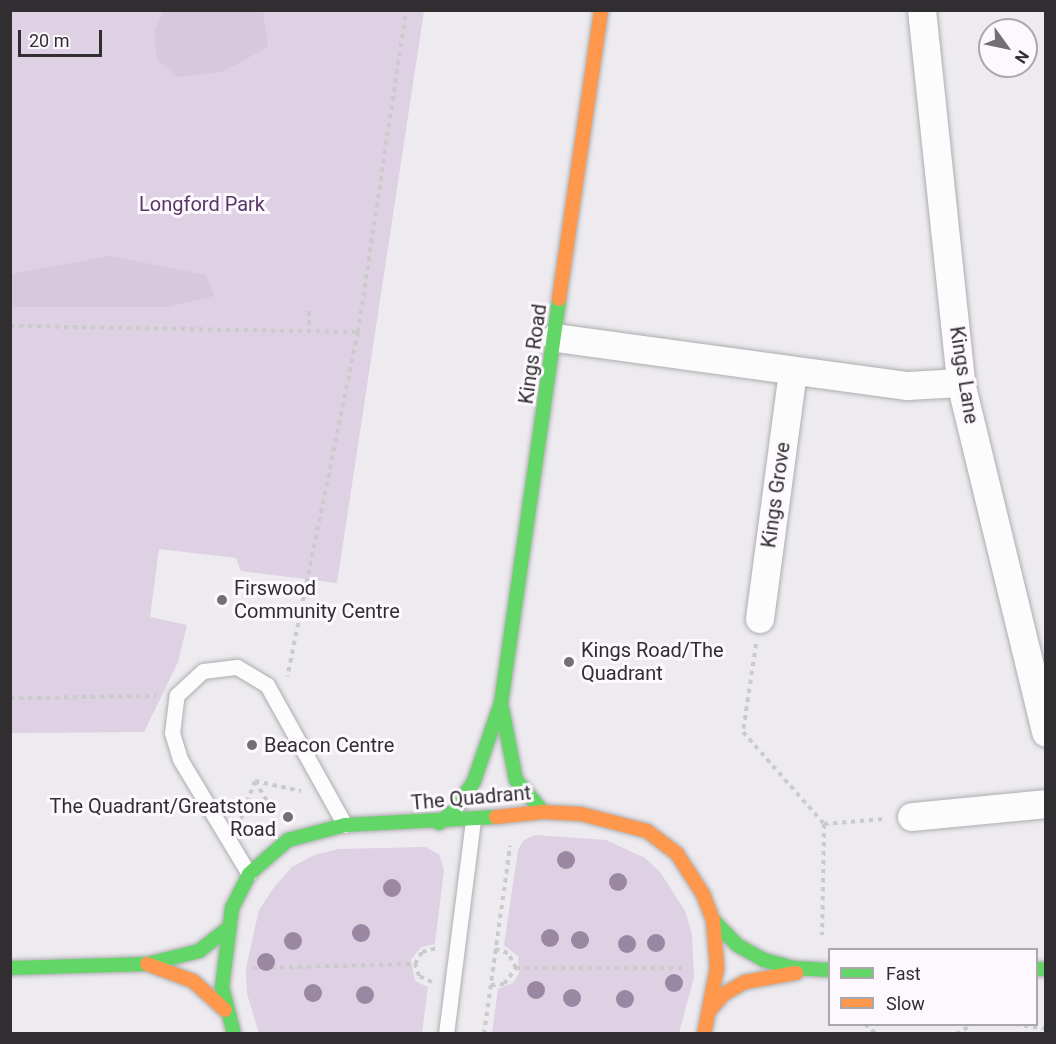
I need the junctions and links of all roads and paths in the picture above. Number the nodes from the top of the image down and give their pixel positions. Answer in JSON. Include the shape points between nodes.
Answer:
{"nodes":[{"id":1,"x":406,"y":10,"type":"edge"},
{"id":2,"x":601,"y":10,"type":"edge"},
{"id":3,"x":922,"y":10,"type":"edge"},
{"id":4,"x":309,"y":311,"type":"dead end"},
{"id":5,"x":10,"y":326,"type":"edge"},
{"id":6,"x":309,"y":331,"type":"junction"},
{"id":7,"x":358,"y":332,"type":"junction"},
{"id":8,"x":556,"y":338,"type":"junction"},
{"id":9,"x":793,"y":371,"type":"junction"},
{"id":10,"x":961,"y":383,"type":"junction"},
{"id":11,"x":759,"y":619,"type":"joint"},
{"id":12,"x":177,"y":695,"type":"junction"},
{"id":13,"x":10,"y":698,"type":"edge"},
{"id":14,"x":501,"y":703,"type":"junction"},
{"id":15,"x":281,"y":707,"type":"junction"},
{"id":16,"x":1046,"y":733,"type":"edge"},
{"id":17,"x":255,"y":780,"type":"junction"},
{"id":18,"x":306,"y":792,"type":"dead end"},
{"id":19,"x":1046,"y":804,"type":"edge"},
{"id":20,"x":543,"y":812,"type":"junction"},
{"id":21,"x":912,"y":817,"type":"joint"},
{"id":22,"x":278,"y":819,"type":"dead end"},
{"id":23,"x":473,"y":820,"type":"junction"},
{"id":24,"x":439,"y":823,"type":"junction"},
{"id":25,"x":824,"y":824,"type":"junction"},
{"id":26,"x":345,"y":825,"type":"junction"},
{"id":27,"x":510,"y":845,"type":"dead end"},
{"id":28,"x":232,"y":846,"type":"junction"},
{"id":29,"x":249,"y":874,"type":"junction"},
{"id":30,"x":713,"y":920,"type":"junction"},
{"id":31,"x":227,"y":929,"type":"junction"},
{"id":32,"x":822,"y":935,"type":"dead end"},
{"id":33,"x":438,"y":949,"type":"dead end"},
{"id":34,"x":495,"y":949,"type":"junction"},
{"id":35,"x":147,"y":964,"type":"junction"},
{"id":36,"x":415,"y":964,"type":"junction"},
{"id":37,"x":10,"y":968,"type":"edge"},
{"id":38,"x":516,"y":968,"type":"junction"},
{"id":39,"x":717,"y":968,"type":"junction"},
{"id":40,"x":222,"y":969,"type":"junction"},
{"id":41,"x":826,"y":970,"type":"edge"},
{"id":42,"x":434,"y":982,"type":"dead end"},
{"id":43,"x":490,"y":985,"type":"junction"},
{"id":44,"x":225,"y":1010,"type":"junction"},
{"id":45,"x":709,"y":1011,"type":"junction"},
{"id":46,"x":970,"y":1026,"type":"edge"},
{"id":47,"x":1027,"y":1026,"type":"edge"},
{"id":48,"x":1046,"y":1029,"type":"edge"},
{"id":49,"x":234,"y":1034,"type":"edge"},
{"id":50,"x":446,"y":1034,"type":"edge"},
{"id":51,"x":484,"y":1034,"type":"edge"},
{"id":52,"x":704,"y":1034,"type":"edge"},
{"id":53,"x":956,"y":1034,"type":"edge"}],
"edges":[{"from":1,"to":7,"type":"path"},
{"from":2,"to":8,"type":"street","name":"Kings Road"},
{"from":3,"to":10,"type":"street","name":"Kings Lane"},
{"from":4,"to":6,"type":"path"},
{"from":5,"to":6,"type":"path"},
{"from":6,"to":7,"type":"path"},
{"from":7,"to":15,"type":"path"},
{"from":8,"to":9,"type":"street"},
{"from":8,"to":14,"type":"street","name":"Kings Road"},
{"from":9,"to":10,"type":"street","via":[[908,386]]},
{"from":9,"to":11,"type":"street","name":"Kings Grove"},
{"from":10,"to":16,"type":"street","name":"Kings Lane"},
{"from":11,"to":25,"type":"path","via":[[743,732]]},
{"from":12,"to":13,"type":"path"},
{"from":12,"to":15,"type":"lane","via":[[203,672],[237,667],[267,685]]},
{"from":12,"to":28,"type":"lane","via":[[171,721],[180,759]]},
{"from":14,"to":20,"type":"street","name":"Kings Road","via":[[516,780]]},
{"from":14,"to":24,"type":"street","name":"Kings Road","via":[[474,781],[454,811]]},
{"from":15,"to":26,"type":"lane"},
{"from":17,"to":18,"type":"path"},
{"from":17,"to":22,"type":"path"},
{"from":17,"to":28,"type":"path"},
{"from":19,"to":21,"type":"street"},
{"from":20,"to":23,"type":"street","name":"The Quadrant"},
{"from":20,"to":30,"type":"street","name":"The Quadrant","via":[[609,818],[647,831],[676,854],[703,894]]},
{"from":21,"to":25,"type":"path"},
{"from":23,"to":24,"type":"street","name":"The Quadrant"},
{"from":23,"to":50,"type":"lane"},
{"from":24,"to":26,"type":"street","name":"The Quadrant"},
{"from":25,"to":32,"type":"path"},
{"from":26,"to":29,"type":"street","name":"The Quadrant","via":[[288,840]]},
{"from":27,"to":34,"type":"path"},
{"from":28,"to":29,"type":"lane"},
{"from":29,"to":31,"type":"street","name":"The Quadrant"},
{"from":30,"to":39,"type":"street","name":"The Quadrant"},
{"from":30,"to":41,"type":"street","via":[[737,945],[764,960],[793,969]]},
{"from":31,"to":35,"type":"street","via":[[199,951]]},
{"from":31,"to":40,"type":"street","name":"The Quadrant"},
{"from":33,"to":36,"type":"path","via":[[422,952]]},
{"from":34,"to":38,"type":"path","via":[[508,953]]},
{"from":34,"to":43,"type":"path"},
{"from":35,"to":37,"type":"street"},
{"from":35,"to":44,"type":"street","via":[[193,981]]},
{"from":36,"to":40,"type":"path"},
{"from":36,"to":42,"type":"path","via":[[418,976]]},
{"from":38,"to":39,"type":"path"},
{"from":38,"to":43,"type":"path","via":[[504,984]]},
{"from":39,"to":45,"type":"street","name":"The Quadrant"},
{"from":40,"to":44,"type":"street","name":"The Quadrant"},
{"from":41,"to":45,"type":"street","via":[[745,982],[724,994]]},
{"from":43,"to":51,"type":"path"},
{"from":44,"to":49,"type":"street","name":"The Quadrant"},
{"from":45,"to":52,"type":"street","name":"The Quadrant"},
{"from":46,"to":53,"type":"path"},
{"from":47,"to":48,"type":"path"}]}
